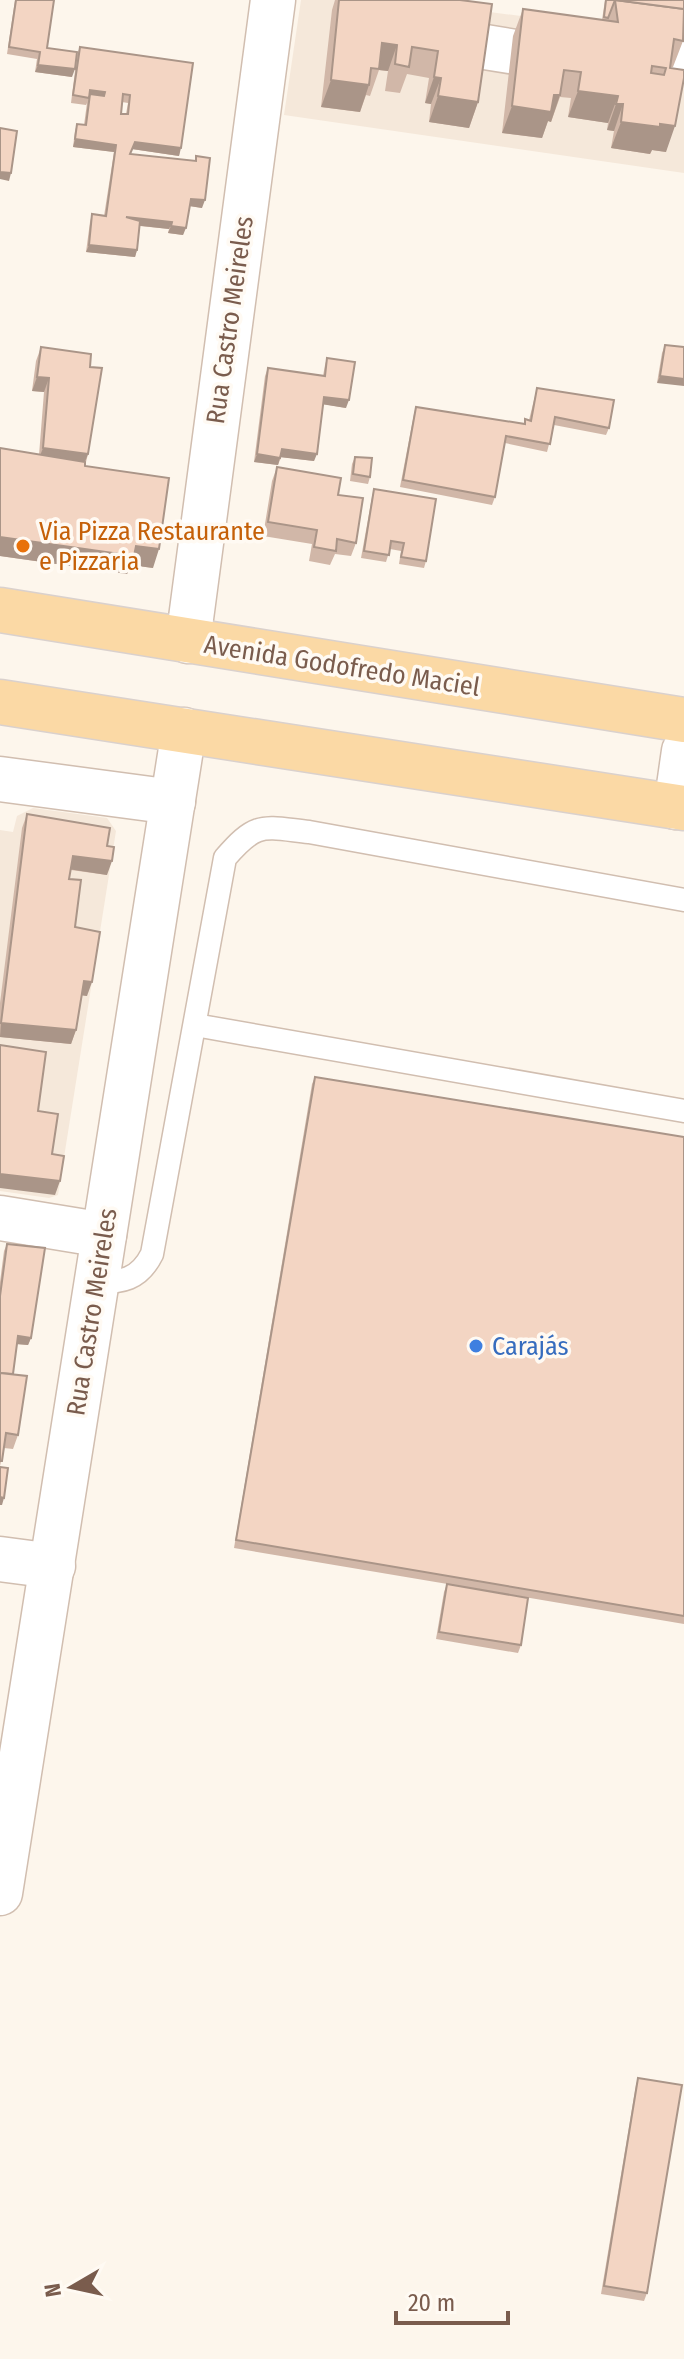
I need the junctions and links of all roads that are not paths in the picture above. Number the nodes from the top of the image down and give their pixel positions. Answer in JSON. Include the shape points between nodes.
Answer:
{"nodes":[{"id":1,"x":273,"y":0,"type":"edge"},
{"id":2,"x":485,"y":47,"type":"edge"},
{"id":3,"x":684,"y":55,"type":"edge"},
{"id":4,"x":0,"y":610,"type":"edge"},
{"id":5,"x":188,"y":641,"type":"junction"},
{"id":6,"x":0,"y":702,"type":"edge"},
{"id":7,"x":684,"y":720,"type":"edge"},
{"id":8,"x":184,"y":730,"type":"junction"},
{"id":9,"x":684,"y":751,"type":"edge"},
{"id":10,"x":0,"y":779,"type":"edge"},
{"id":11,"x":173,"y":802,"type":"junction"},
{"id":12,"x":680,"y":808,"type":"edge"},
{"id":13,"x":684,"y":900,"type":"edge"},
{"id":14,"x":195,"y":1025,"type":"junction"},
{"id":15,"x":684,"y":1111,"type":"edge"},
{"id":16,"x":0,"y":1218,"type":"edge"},
{"id":17,"x":104,"y":1235,"type":"junction"},
{"id":18,"x":95,"y":1283,"type":"junction"},
{"id":19,"x":0,"y":1559,"type":"edge"},
{"id":20,"x":53,"y":1566,"type":"junction"},
{"id":21,"x":0,"y":1893,"type":"edge"}],
"edges":[{"from":1,"to":5,"type":"street","name":"Rua Castro Meireles"},
{"from":2,"to":3,"type":"street","via":[[614,68],[635,64],[648,50]]},
{"from":4,"to":5,"type":"main road","name":"Avenida Godofredo Maciel"},
{"from":5,"to":7,"type":"main road","name":"Avenida Godofredo Maciel"},
{"from":6,"to":8,"type":"main road"},
{"from":8,"to":11,"type":"street","name":"Rua Castro Meireles"},
{"from":8,"to":12,"type":"main road"},
{"from":9,"to":12,"type":"street"},
{"from":10,"to":11,"type":"street"},
{"from":11,"to":17,"type":"street","name":"Rua Castro Meireles"},
{"from":13,"to":14,"type":"lane","via":[[309,832],[247,832],[225,858]]},
{"from":14,"to":15,"type":"lane"},
{"from":14,"to":18,"type":"lane","via":[[152,1254],[133,1278]]},
{"from":16,"to":17,"type":"street"},
{"from":17,"to":18,"type":"street","name":"Rua Castro Meireles"},
{"from":18,"to":20,"type":"street","name":"Rua Castro Meireles"},
{"from":19,"to":20,"type":"street"},
{"from":20,"to":21,"type":"street","name":"Rua Castro Meireles"}]}
